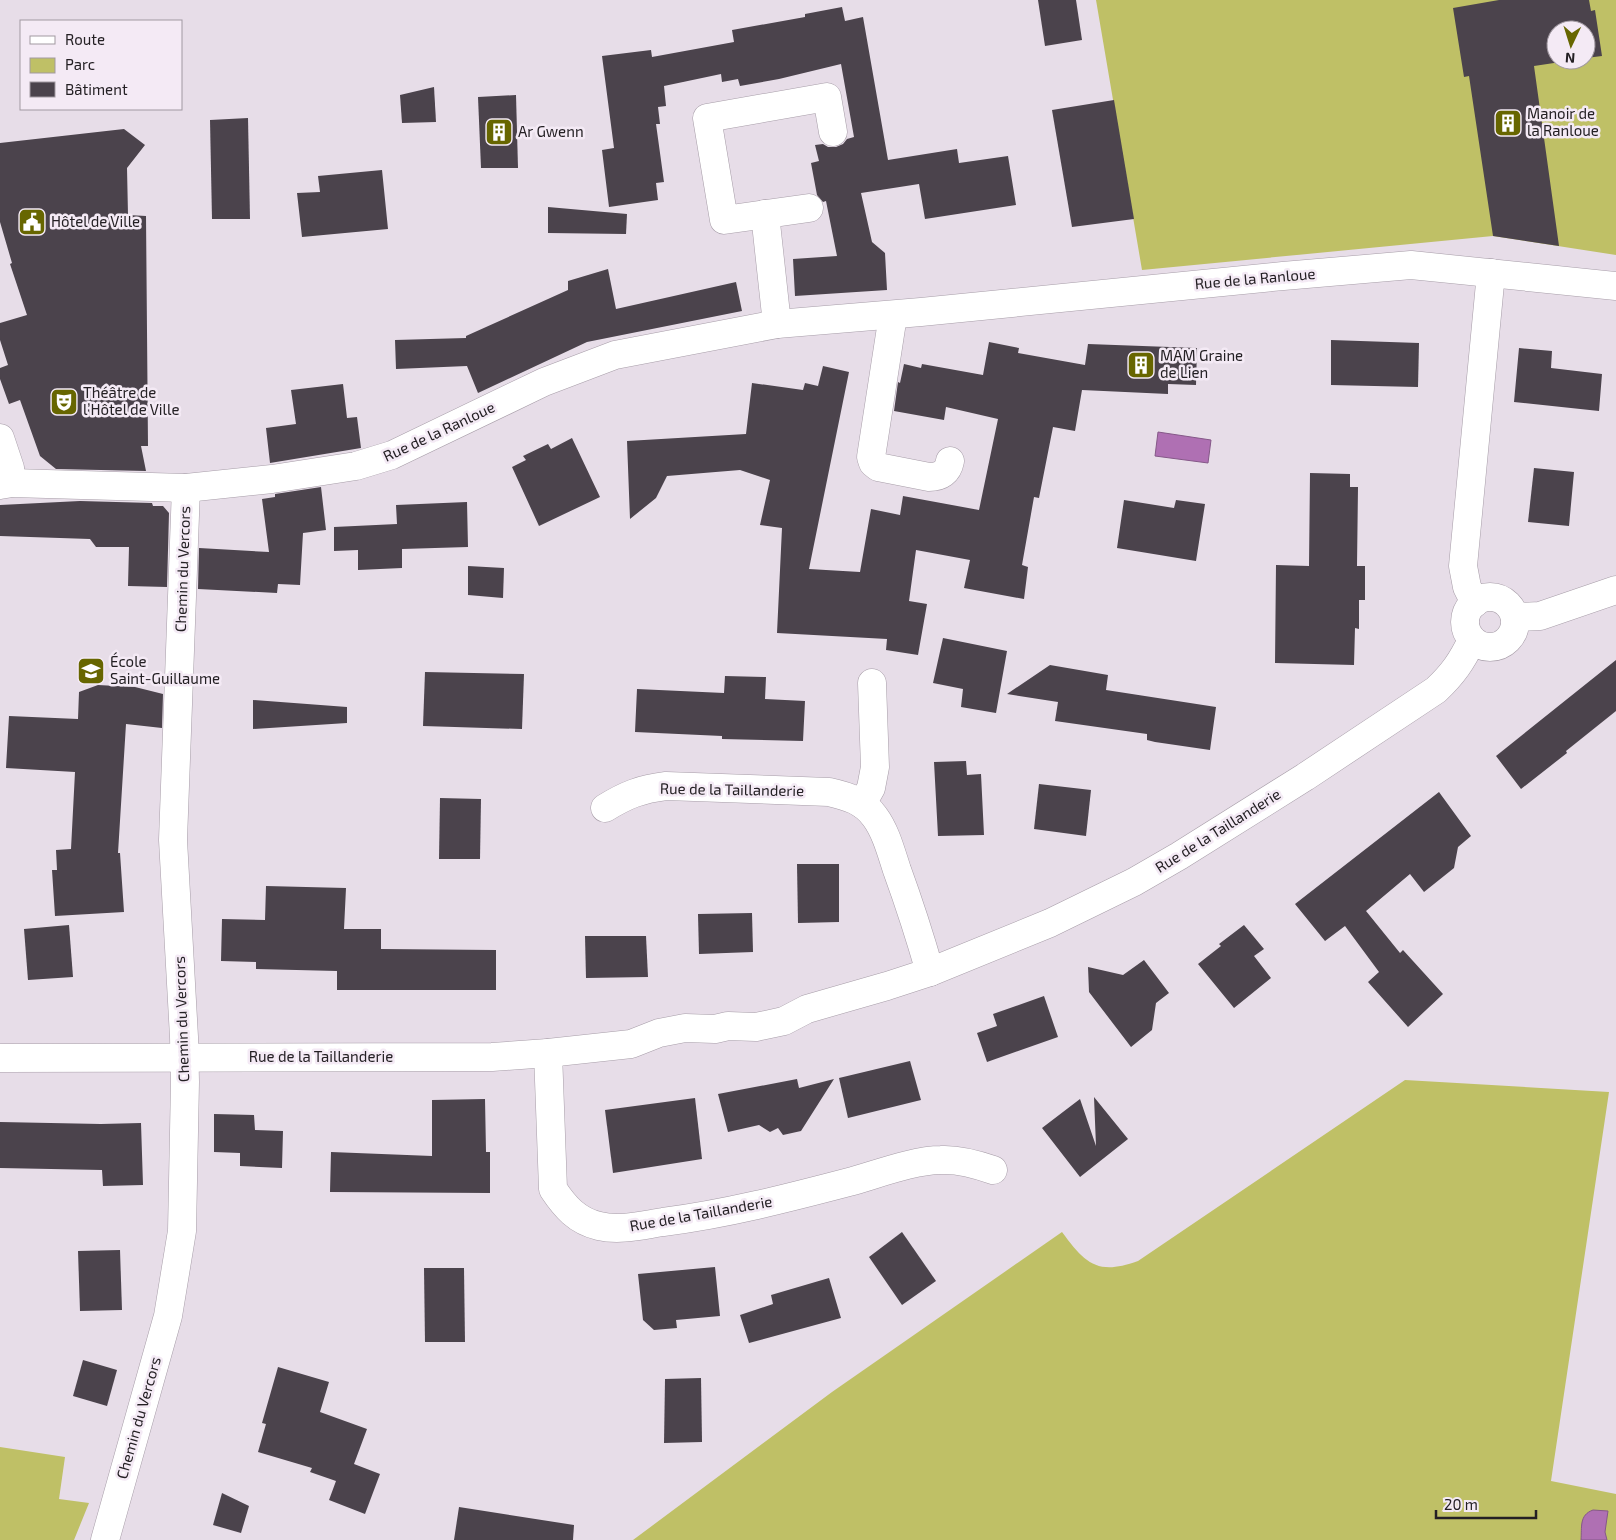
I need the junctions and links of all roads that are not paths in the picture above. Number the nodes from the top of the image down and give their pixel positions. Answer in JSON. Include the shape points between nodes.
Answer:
{"nodes":[{"id":1,"x":832,"y":132,"type":"dead end"},
{"id":2,"x":809,"y":208,"type":"dead end"},
{"id":3,"x":765,"y":214,"type":"junction"},
{"id":4,"x":1491,"y":273,"type":"junction"},
{"id":5,"x":1616,"y":286,"type":"edge"},
{"id":6,"x":893,"y":315,"type":"junction"},
{"id":7,"x":777,"y":324,"type":"junction"},
{"id":8,"x":0,"y":438,"type":"edge"},
{"id":9,"x":950,"y":461,"type":"dead end"},
{"id":10,"x":6,"y":484,"type":"edge"},
{"id":11,"x":186,"y":488,"type":"junction"},
{"id":12,"x":1616,"y":590,"type":"edge"},
{"id":13,"x":1474,"y":603,"type":"junction"},
{"id":14,"x":1515,"y":617,"type":"junction"},
{"id":15,"x":1472,"y":640,"type":"junction"},
{"id":16,"x":872,"y":683,"type":"dead end"},
{"id":17,"x":862,"y":804,"type":"junction"},
{"id":18,"x":605,"y":808,"type":"dead end"},
{"id":19,"x":930,"y":972,"type":"junction"},
{"id":20,"x":548,"y":1053,"type":"junction"},
{"id":21,"x":0,"y":1058,"type":"edge"},
{"id":22,"x":184,"y":1058,"type":"junction"},
{"id":23,"x":993,"y":1170,"type":"dead end"},
{"id":24,"x":105,"y":1540,"type":"edge"}],
"edges":[{"from":1,"to":3,"type":"street","via":[[827,97],[707,118],[724,220]]},
{"from":2,"to":3,"type":"street"},
{"from":3,"to":7,"type":"street"},
{"from":4,"to":5,"type":"street","name":"Rue de la Ranloue"},
{"from":4,"to":6,"type":"street","name":"Rue de la Ranloue","via":[[1411,265]]},
{"from":4,"to":13,"type":"street","via":[[1463,566]]},
{"from":6,"to":7,"type":"street","name":"Rue de la Ranloue"},
{"from":6,"to":9,"type":"street","via":[[870,457],[878,467],[930,477],[944,473]]},
{"from":7,"to":11,"type":"street","name":"Rue de la Ranloue","via":[[615,355],[544,382],[374,461],[308,474]]},
{"from":8,"to":10,"type":"street","via":[[10,468]]},
{"from":10,"to":11,"type":"street","name":"Rue de la Ranloue"},
{"from":11,"to":22,"type":"street","name":"Chemin du Vercors","via":[[173,840]]},
{"from":12,"to":14,"type":"street","via":[[1540,616]]},
{"from":13,"to":14,"type":"street","via":[[1482,598],[1499,599],[1512,609]]},
{"from":13,"to":15,"type":"street","via":[[1465,617]]},
{"from":14,"to":15,"type":"street","via":[[1513,633],[1502,644],[1486,647]]},
{"from":15,"to":19,"type":"street","name":"Rue de la Taillanderie","via":[[1460,663],[1436,690],[1179,856],[1082,908]]},
{"from":16,"to":17,"type":"street","via":[[875,767],[871,788]]},
{"from":17,"to":18,"type":"street","name":"Rue de la Taillanderie","via":[[829,792],[666,786],[645,788]]},
{"from":17,"to":19,"type":"street","name":"Rue de la Taillanderie","via":[[884,831]]},
{"from":19,"to":20,"type":"street","name":"Rue de la Taillanderie","via":[[807,1008],[784,1021],[756,1027],[685,1028],[659,1033],[631,1044]]},
{"from":20,"to":22,"type":"street","name":"Rue de la Taillanderie","via":[[492,1057]]},
{"from":20,"to":23,"type":"street","name":"Rue de la Taillanderie","via":[[553,1190],[564,1207],[580,1219],[599,1226],[618,1228],[692,1218],[778,1200],[926,1161],[954,1160]]},
{"from":21,"to":22,"type":"street","name":"Rue de la Taillanderie"},
{"from":22,"to":24,"type":"street","name":"Chemin du Vercors","via":[[182,1231],[170,1306]]}]}
